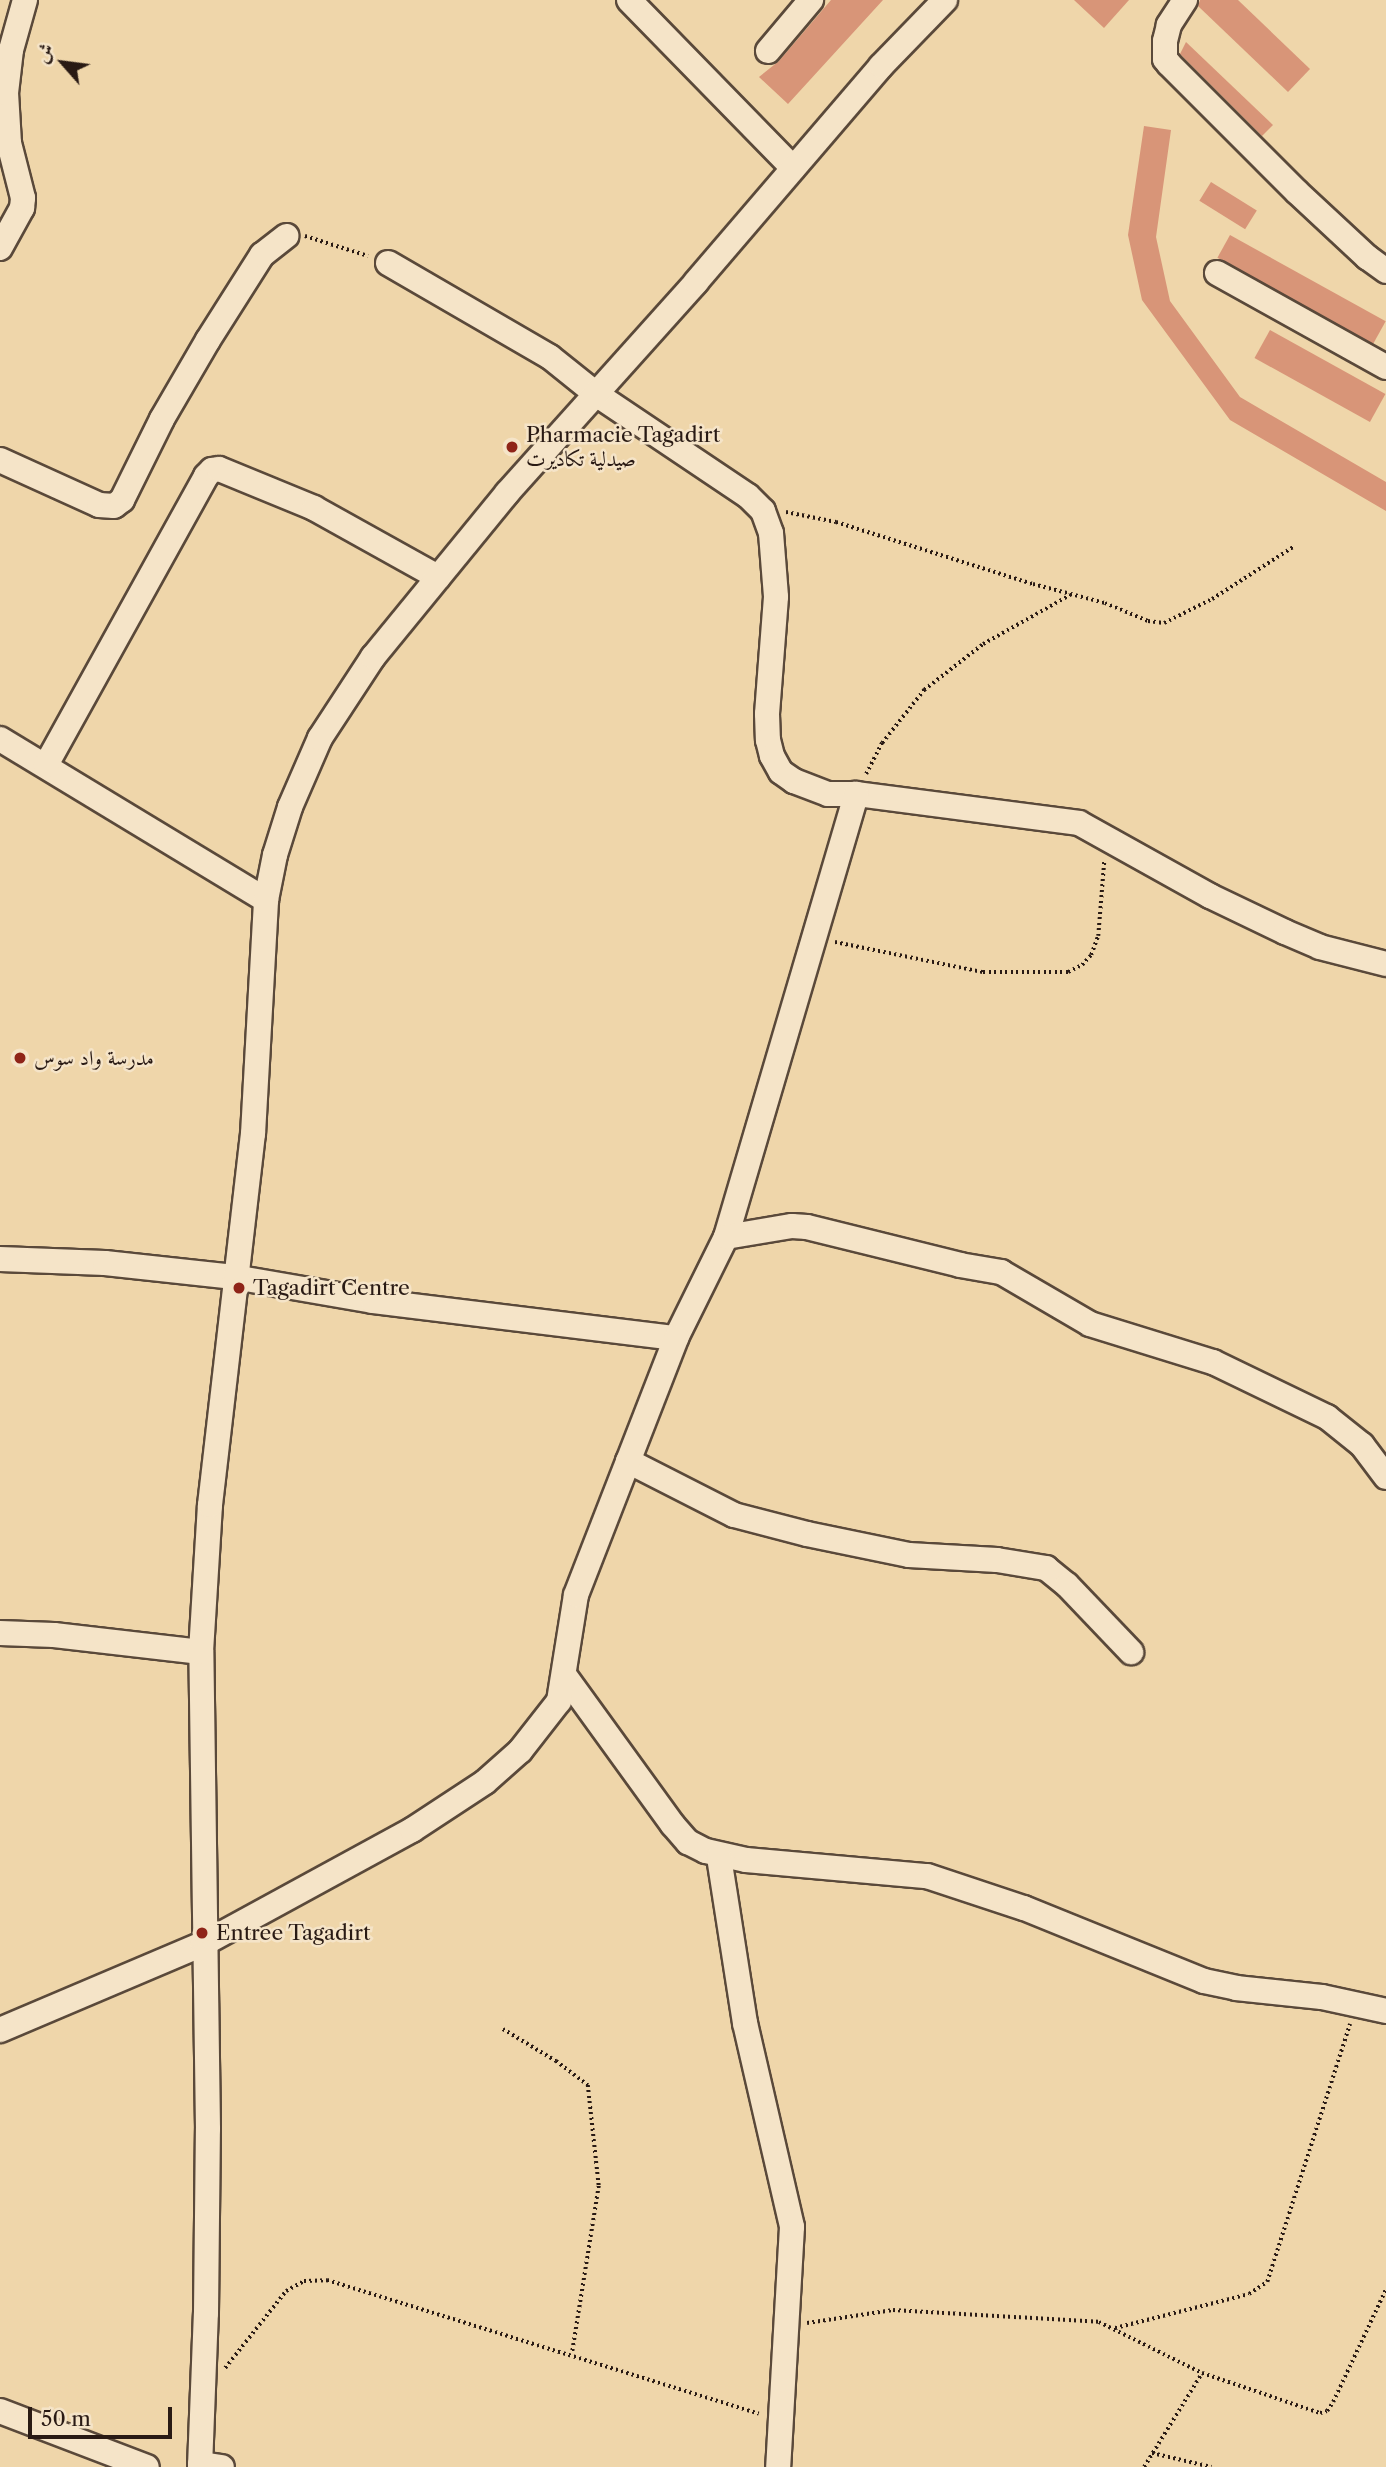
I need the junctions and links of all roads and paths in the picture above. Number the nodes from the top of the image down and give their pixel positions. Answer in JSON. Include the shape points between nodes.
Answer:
{"nodes":[{"id":1,"x":25,"y":0,"type":"edge"},
{"id":2,"x":629,"y":0,"type":"edge"},
{"id":3,"x":811,"y":0,"type":"edge"},
{"id":4,"x":945,"y":0,"type":"edge"},
{"id":5,"x":1185,"y":0,"type":"edge"},
{"id":6,"x":6,"y":48,"type":"edge"},
{"id":7,"x":768,"y":51,"type":"dead end"},
{"id":8,"x":793,"y":168,"type":"junction"},
{"id":9,"x":286,"y":236,"type":"joint"},
{"id":10,"x":0,"y":248,"type":"edge"},
{"id":11,"x":388,"y":263,"type":"joint"},
{"id":12,"x":1386,"y":271,"type":"edge"},
{"id":13,"x":1217,"y":273,"type":"dead end"},
{"id":14,"x":1386,"y":367,"type":"edge"},
{"id":15,"x":596,"y":394,"type":"junction"},
{"id":16,"x":0,"y":460,"type":"edge"},
{"id":17,"x":763,"y":511,"type":"junction"},
{"id":18,"x":1293,"y":547,"type":"dead end"},
{"id":19,"x":438,"y":577,"type":"junction"},
{"id":20,"x":1070,"y":595,"type":"junction"},
{"id":21,"x":0,"y":739,"type":"edge"},
{"id":22,"x":46,"y":765,"type":"junction"},
{"id":23,"x":856,"y":794,"type":"junction"},
{"id":24,"x":1105,"y":836,"type":"junction"},
{"id":25,"x":265,"y":900,"type":"junction"},
{"id":26,"x":812,"y":937,"type":"junction"},
{"id":27,"x":1386,"y":964,"type":"edge"},
{"id":28,"x":726,"y":1237,"type":"junction"},
{"id":29,"x":0,"y":1259,"type":"edge"},
{"id":30,"x":234,"y":1277,"type":"junction"},
{"id":31,"x":676,"y":1338,"type":"junction"},
{"id":32,"x":628,"y":1461,"type":"junction"},
{"id":33,"x":1386,"y":1477,"type":"edge"},
{"id":34,"x":0,"y":1633,"type":"edge"},
{"id":35,"x":201,"y":1652,"type":"junction"},
{"id":36,"x":1131,"y":1652,"type":"dead end"},
{"id":37,"x":565,"y":1676,"type":"junction"},
{"id":38,"x":719,"y":1857,"type":"junction"},
{"id":39,"x":203,"y":1944,"type":"junction"},
{"id":40,"x":1356,"y":2004,"type":"junction"},
{"id":41,"x":1386,"y":2011,"type":"edge"},
{"id":42,"x":503,"y":2029,"type":"dead end"},
{"id":43,"x":0,"y":2030,"type":"edge"},
{"id":44,"x":1386,"y":2289,"type":"edge"},
{"id":45,"x":788,"y":2326,"type":"junction"},
{"id":46,"x":1115,"y":2328,"type":"junction"},
{"id":47,"x":572,"y":2354,"type":"junction"},
{"id":48,"x":1202,"y":2373,"type":"junction"},
{"id":49,"x":203,"y":2397,"type":"junction"},
{"id":50,"x":0,"y":2411,"type":"edge"},
{"id":51,"x":778,"y":2420,"type":"junction"},
{"id":52,"x":1152,"y":2453,"type":"junction"},
{"id":53,"x":207,"y":2466,"type":"edge"},
{"id":54,"x":147,"y":2467,"type":"edge"},
{"id":55,"x":778,"y":2467,"type":"edge"},
{"id":56,"x":1144,"y":2467,"type":"edge"},
{"id":57,"x":1211,"y":2467,"type":"edge"}],
"edges":[{"from":1,"to":6,"type":"street"},
{"from":2,"to":8,"type":"street"},
{"from":3,"to":7,"type":"street"},
{"from":4,"to":8,"type":"street"},
{"from":5,"to":12,"type":"street","via":[[1169,25],[1165,59],[1297,192]]},
{"from":6,"to":10,"type":"street","via":[[8,134],[23,198]]},
{"from":8,"to":15,"type":"street"},
{"from":9,"to":11,"type":"path","via":[[315,238]]},
{"from":9,"to":16,"type":"street","via":[[262,255],[208,340],[122,500],[114,506],[99,505]]},
{"from":11,"to":15,"type":"street","via":[[539,350]]},
{"from":13,"to":14,"type":"street"},
{"from":15,"to":17,"type":"street","via":[[748,496]]},
{"from":15,"to":19,"type":"street"},
{"from":17,"to":20,"type":"path","via":[[836,522]]},
{"from":17,"to":23,"type":"street","via":[[771,533],[776,597],[767,714],[772,756],[782,772],[814,790]]},
{"from":18,"to":20,"type":"path","via":[[1164,623]]},
{"from":19,"to":22,"type":"street","via":[[314,508],[212,470]]},
{"from":19,"to":25,"type":"street","via":[[373,657],[320,738],[290,807]]},
{"from":20,"to":23,"type":"path","via":[[983,644],[924,690],[882,743]]},
{"from":21,"to":22,"type":"street"},
{"from":22,"to":25,"type":"street"},
{"from":23,"to":24,"type":"street","via":[[1056,817]]},
{"from":23,"to":26,"type":"street"},
{"from":24,"to":26,"type":"path","via":[[1098,936],[1082,965],[1068,972],[983,972]]},
{"from":24,"to":27,"type":"street","via":[[1285,932],[1320,947]]},
{"from":25,"to":30,"type":"street","via":[[253,1134]]},
{"from":26,"to":28,"type":"street"},
{"from":28,"to":31,"type":"street"},
{"from":28,"to":33,"type":"street","via":[[807,1227],[1001,1272],[1090,1324],[1213,1362],[1327,1417],[1362,1445]]},
{"from":29,"to":30,"type":"street","via":[[105,1262]]},
{"from":30,"to":31,"type":"street","via":[[373,1301]]},
{"from":30,"to":35,"type":"street","via":[[210,1505]]},
{"from":31,"to":32,"type":"street"},
{"from":32,"to":36,"type":"street","via":[[734,1515],[909,1555],[1046,1568]]},
{"from":32,"to":37,"type":"street","via":[[576,1595]]},
{"from":34,"to":35,"type":"street"},
{"from":35,"to":39,"type":"street"},
{"from":37,"to":38,"type":"street","via":[[688,1842]]},
{"from":37,"to":39,"type":"street","via":[[559,1701],[540,1728],[485,1782],[412,1830]]},
{"from":38,"to":40,"type":"street","via":[[927,1877],[1024,1908],[1204,1981]]},
{"from":38,"to":45,"type":"street","via":[[745,2023],[792,2227]]},
{"from":39,"to":43,"type":"street"},
{"from":39,"to":49,"type":"street","via":[[208,2129]]},
{"from":40,"to":41,"type":"street"},
{"from":40,"to":46,"type":"path","via":[[1267,2282],[1249,2294]]},
{"from":42,"to":47,"type":"path","via":[[588,2085],[599,2186]]},
{"from":44,"to":48,"type":"path","via":[[1326,2411],[1320,2413]]},
{"from":45,"to":46,"type":"path","via":[[893,2310],[1099,2322]]},
{"from":45,"to":51,"type":"street"},
{"from":46,"to":48,"type":"path"},
{"from":47,"to":49,"type":"path","via":[[327,2280],[304,2281],[274,2302]]},
{"from":47,"to":51,"type":"path"},
{"from":48,"to":52,"type":"path"},
{"from":49,"to":53,"type":"street"},
{"from":50,"to":54,"type":"street"},
{"from":51,"to":55,"type":"street"},
{"from":52,"to":56,"type":"path"},
{"from":52,"to":57,"type":"path"}]}
